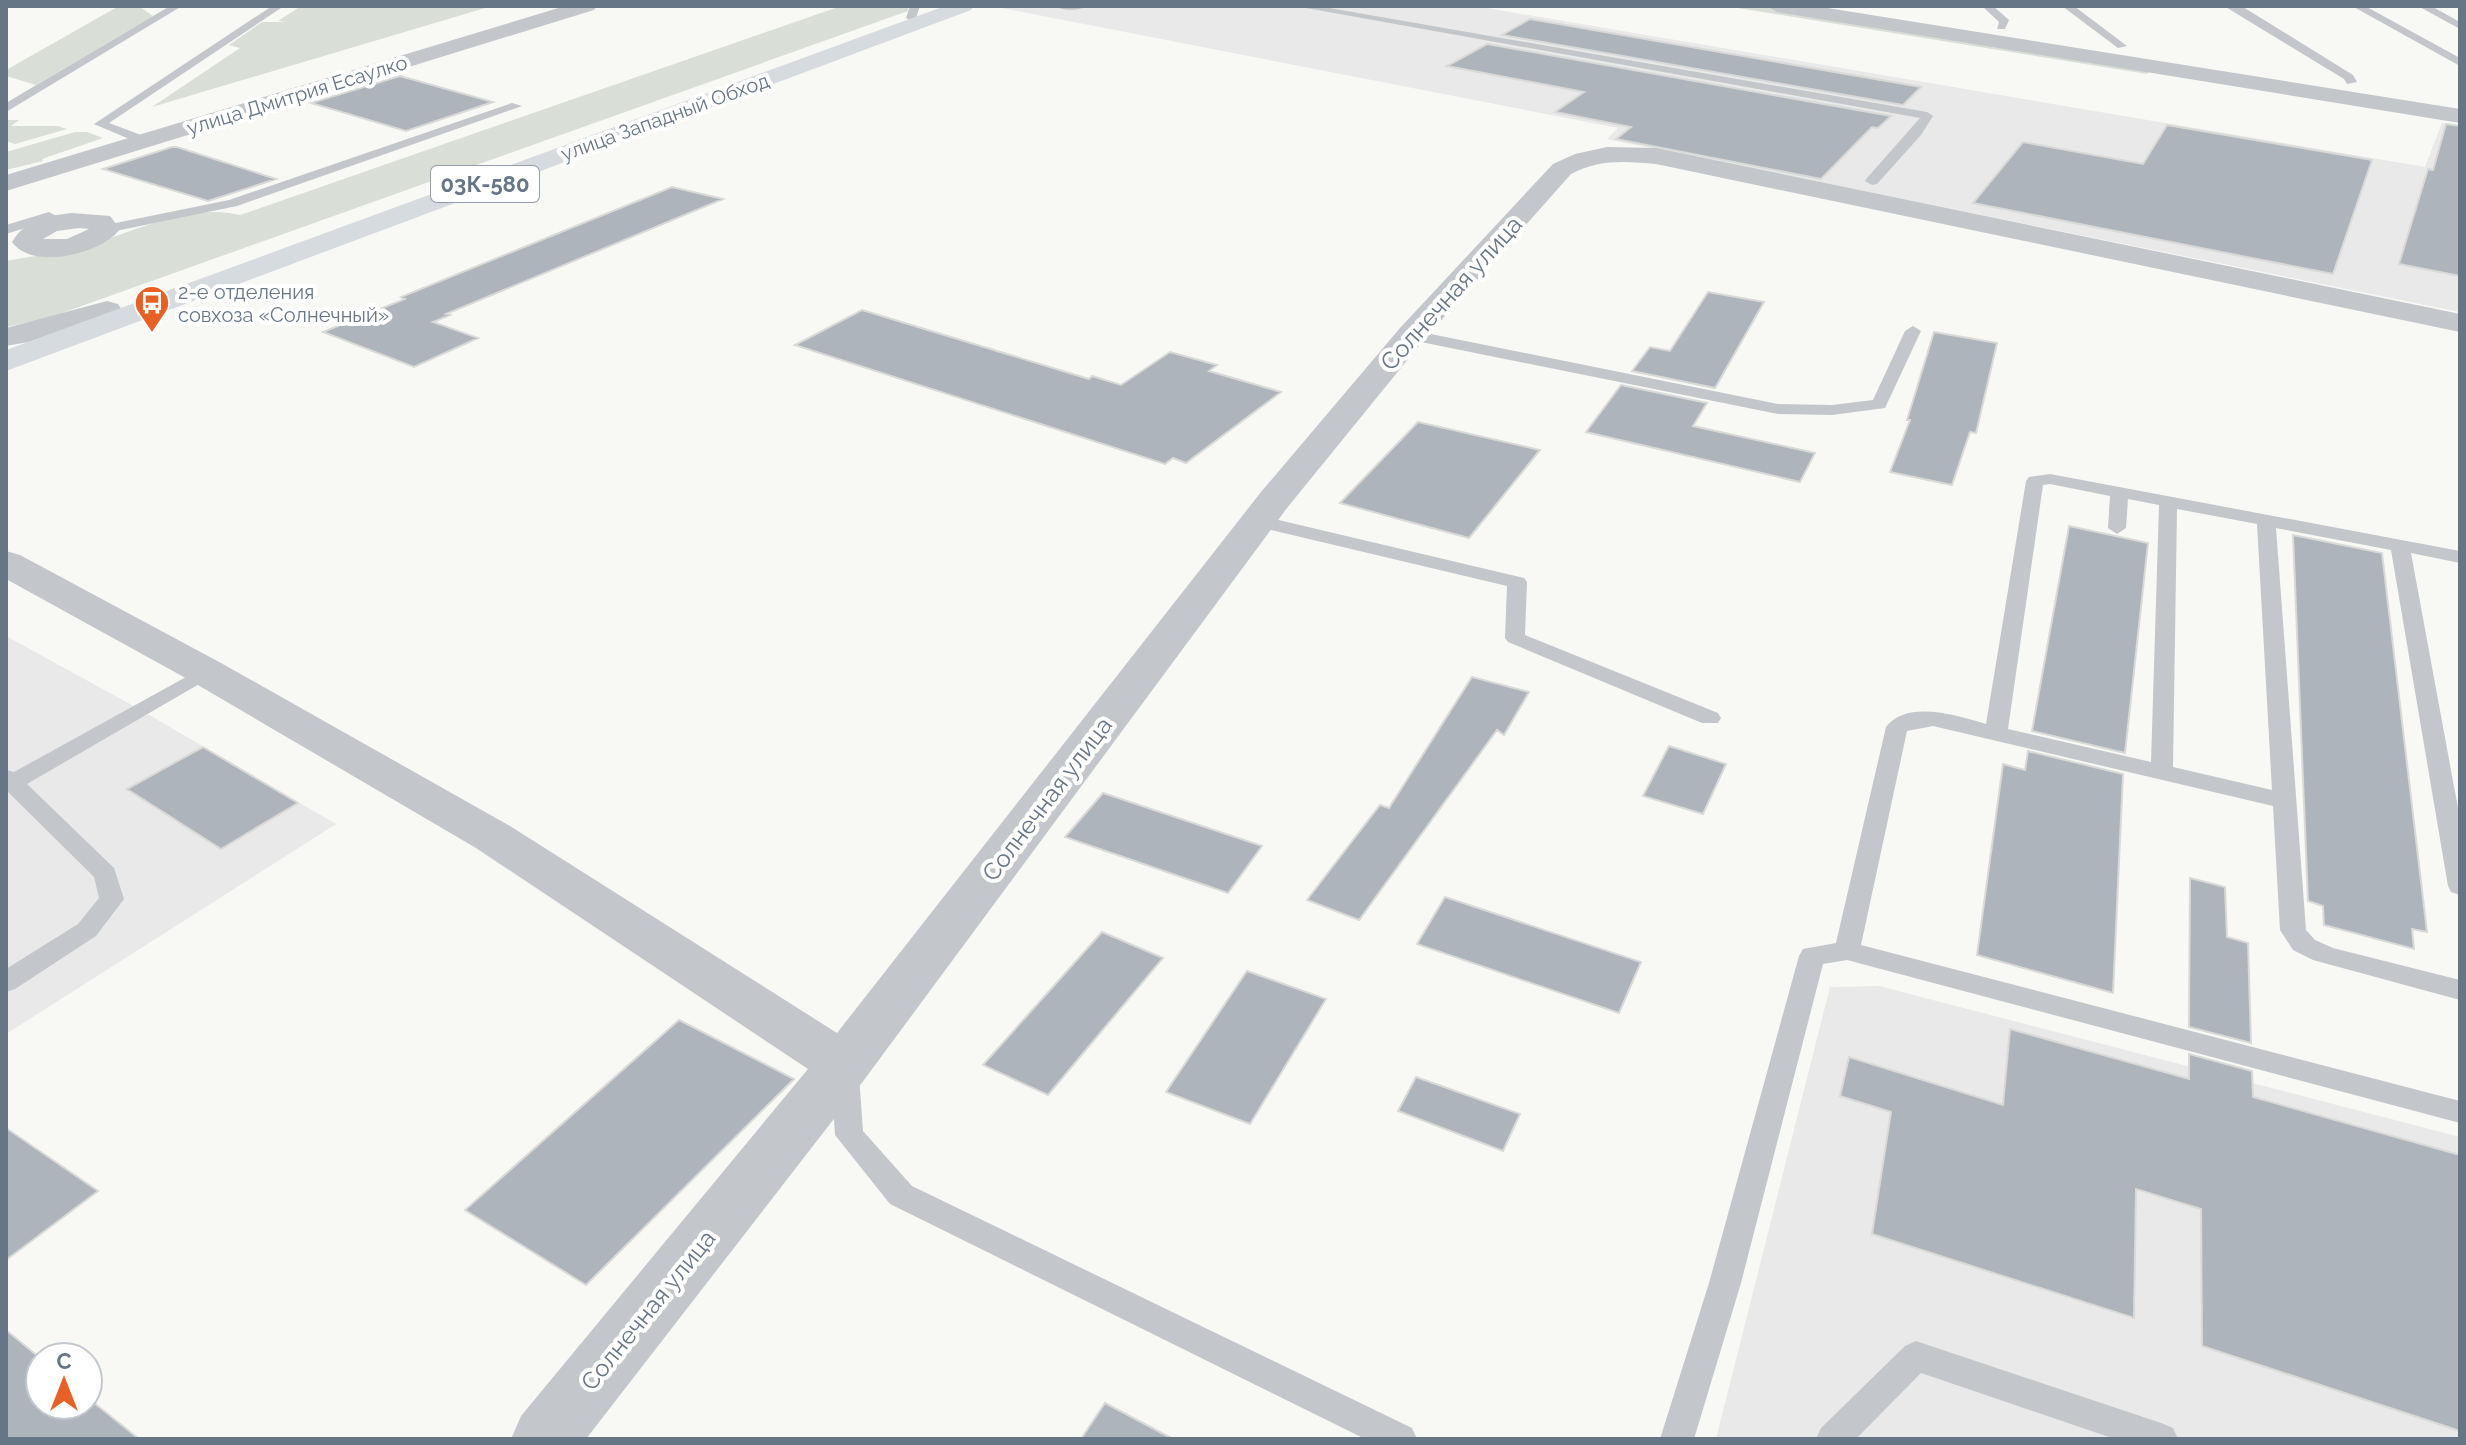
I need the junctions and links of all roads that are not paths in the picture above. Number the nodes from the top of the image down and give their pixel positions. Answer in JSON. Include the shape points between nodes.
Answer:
{"nodes":[{"id":1,"x":177,"y":6,"type":"edge"},
{"id":2,"x":279,"y":6,"type":"edge"},
{"id":3,"x":587,"y":6,"type":"edge"},
{"id":4,"x":941,"y":6,"type":"edge"},
{"id":5,"x":964,"y":6,"type":"edge"},
{"id":6,"x":1060,"y":6,"type":"edge"},
{"id":7,"x":1082,"y":6,"type":"edge"},
{"id":8,"x":1300,"y":6,"type":"edge"},
{"id":9,"x":1777,"y":6,"type":"edge"},
{"id":10,"x":1864,"y":6,"type":"edge"},
{"id":11,"x":1987,"y":6,"type":"edge"},
{"id":12,"x":2067,"y":6,"type":"edge"},
{"id":13,"x":2229,"y":6,"type":"edge"},
{"id":14,"x":2357,"y":6,"type":"edge"},
{"id":15,"x":2423,"y":6,"type":"edge"},
{"id":16,"x":913,"y":12,"type":"edge"},
{"id":17,"x":2460,"y":26,"type":"edge"},
{"id":18,"x":1995,"y":34,"type":"junction"},
{"id":19,"x":2122,"y":46,"type":"junction"},
{"id":20,"x":2460,"y":63,"type":"edge"},
{"id":21,"x":2348,"y":90,"type":"junction"},
{"id":22,"x":2460,"y":99,"type":"edge"},
{"id":23,"x":516,"y":106,"type":"dead end"},
{"id":24,"x":6,"y":108,"type":"edge"},
{"id":25,"x":2460,"y":116,"type":"edge"},
{"id":26,"x":145,"y":141,"type":"junction"},
{"id":27,"x":1872,"y":181,"type":"dead end"},
{"id":28,"x":6,"y":183,"type":"edge"},
{"id":29,"x":6,"y":200,"type":"edge"},
{"id":30,"x":57,"y":219,"type":"junction"},
{"id":31,"x":106,"y":229,"type":"junction"},
{"id":32,"x":6,"y":230,"type":"edge"},
{"id":33,"x":37,"y":247,"type":"junction"},
{"id":34,"x":6,"y":254,"type":"edge"},
{"id":35,"x":107,"y":310,"type":"junction"},
{"id":36,"x":2460,"y":323,"type":"edge"},
{"id":37,"x":1913,"y":331,"type":"dead end"},
{"id":38,"x":1411,"y":335,"type":"junction"},
{"id":39,"x":6,"y":337,"type":"edge"},
{"id":40,"x":6,"y":346,"type":"edge"},
{"id":41,"x":6,"y":361,"type":"edge"},
{"id":42,"x":2119,"y":493,"type":"junction"},
{"id":43,"x":2168,"y":502,"type":"junction"},
{"id":44,"x":2266,"y":520,"type":"junction"},
{"id":45,"x":1257,"y":521,"type":"junction"},
{"id":46,"x":2117,"y":528,"type":"dead end"},
{"id":47,"x":2400,"y":546,"type":"junction"},
{"id":48,"x":2460,"y":557,"type":"edge"},
{"id":49,"x":6,"y":563,"type":"edge"},
{"id":50,"x":206,"y":672,"type":"junction"},
{"id":51,"x":1710,"y":718,"type":"dead end"},
{"id":52,"x":1996,"y":733,"type":"junction"},
{"id":53,"x":2162,"y":772,"type":"junction"},
{"id":54,"x":10,"y":780,"type":"edge"},
{"id":55,"x":2285,"y":801,"type":"junction"},
{"id":56,"x":2456,"y":847,"type":"edge"},
{"id":57,"x":2460,"y":886,"type":"edge"},
{"id":58,"x":1847,"y":951,"type":"junction"},
{"id":59,"x":6,"y":982,"type":"edge"},
{"id":60,"x":2460,"y":990,"type":"edge"},
{"id":61,"x":844,"y":1065,"type":"junction"},
{"id":62,"x":2460,"y":1112,"type":"edge"},
{"id":63,"x":545,"y":1439,"type":"edge"},
{"id":64,"x":1400,"y":1439,"type":"edge"},
{"id":65,"x":1677,"y":1439,"type":"edge"},
{"id":66,"x":1833,"y":1439,"type":"edge"},
{"id":67,"x":2161,"y":1439,"type":"edge"}],
"edges":[{"from":1,"to":24,"type":"lane"},
{"from":2,"to":26,"type":"lane","via":[[100,124]]},
{"from":3,"to":26,"type":"street","name":"улица Дмитрия Есаулко"},
{"from":4,"to":16,"type":"highway","name":"улица Западный Обход","number":"03К-580"},
{"from":5,"to":41,"type":"highway","name":"улица Западный Обход","number":"03К-580"},
{"from":6,"to":7,"type":"lane"},
{"from":8,"to":27,"type":"lane","via":[[1927,116]]},
{"from":9,"to":18,"type":"street"},
{"from":10,"to":18,"type":"street"},
{"from":11,"to":18,"type":"lane","via":[[2005,22]]},
{"from":12,"to":19,"type":"lane"},
{"from":13,"to":21,"type":"lane","via":[[2349,77]]},
{"from":14,"to":20,"type":"lane"},
{"from":15,"to":17,"type":"lane"},
{"from":16,"to":35,"type":"highway","name":"улица Западный Обход","number":"03К-580"},
{"from":18,"to":19,"type":"street"},
{"from":18,"to":21,"type":"street"},
{"from":19,"to":21,"type":"street"},
{"from":21,"to":22,"type":"street"},
{"from":21,"to":25,"type":"street"},
{"from":23,"to":31,"type":"lane","via":[[232,203]]},
{"from":26,"to":28,"type":"street","name":"улица Дмитрия Есаулко"},
{"from":29,"to":30,"type":"street"},
{"from":30,"to":31,"type":"street","via":[[91,220]]},
{"from":30,"to":32,"type":"lane"},
{"from":30,"to":33,"type":"street","via":[[32,233],[26,242]]},
{"from":31,"to":33,"type":"street","via":[[84,242]]},
{"from":33,"to":34,"type":"street"},
{"from":35,"to":39,"type":"street"},
{"from":35,"to":40,"type":"highway","name":"улица Западный Обход","number":"03К-580"},
{"from":36,"to":38,"type":"street","name":"Солнечная улица","via":[[1656,156],[1610,154],[1562,169]]},
{"from":37,"to":38,"type":"lane","via":[[1879,404],[1832,410],[1778,409]]},
{"from":38,"to":45,"type":"street","name":"Солнечная улица"},
{"from":42,"to":43,"type":"lane"},
{"from":42,"to":46,"type":"lane"},
{"from":42,"to":52,"type":"lane","via":[[2050,479],[2032,484]]},
{"from":43,"to":44,"type":"lane"},
{"from":43,"to":53,"type":"lane"},
{"from":44,"to":47,"type":"lane"},
{"from":44,"to":55,"type":"lane"},
{"from":45,"to":51,"type":"lane","via":[[1517,582],[1515,638]]},
{"from":45,"to":61,"type":"street","name":"Солнечная улица"},
{"from":47,"to":48,"type":"lane"},
{"from":47,"to":56,"type":"lane"},
{"from":49,"to":50,"type":"street"},
{"from":50,"to":54,"type":"lane"},
{"from":50,"to":61,"type":"street","via":[[493,837]]},
{"from":52,"to":53,"type":"lane"},
{"from":52,"to":58,"type":"lane","via":[[1930,718],[1911,719],[1897,727]]},
{"from":53,"to":55,"type":"lane"},
{"from":54,"to":59,"type":"lane","via":[[105,874],[112,899],[87,930]]},
{"from":55,"to":60,"type":"lane","via":[[2296,939],[2328,956]]},
{"from":56,"to":57,"type":"lane"},
{"from":58,"to":62,"type":"lane"},
{"from":58,"to":65,"type":"lane","via":[[1812,956],[1725,1283]]},
{"from":61,"to":63,"type":"street","name":"Солнечная улица"},
{"from":61,"to":64,"type":"lane","via":[[849,1135],[901,1195]]},
{"from":66,"to":67,"type":"lane","via":[[1916,1356]]}]}
